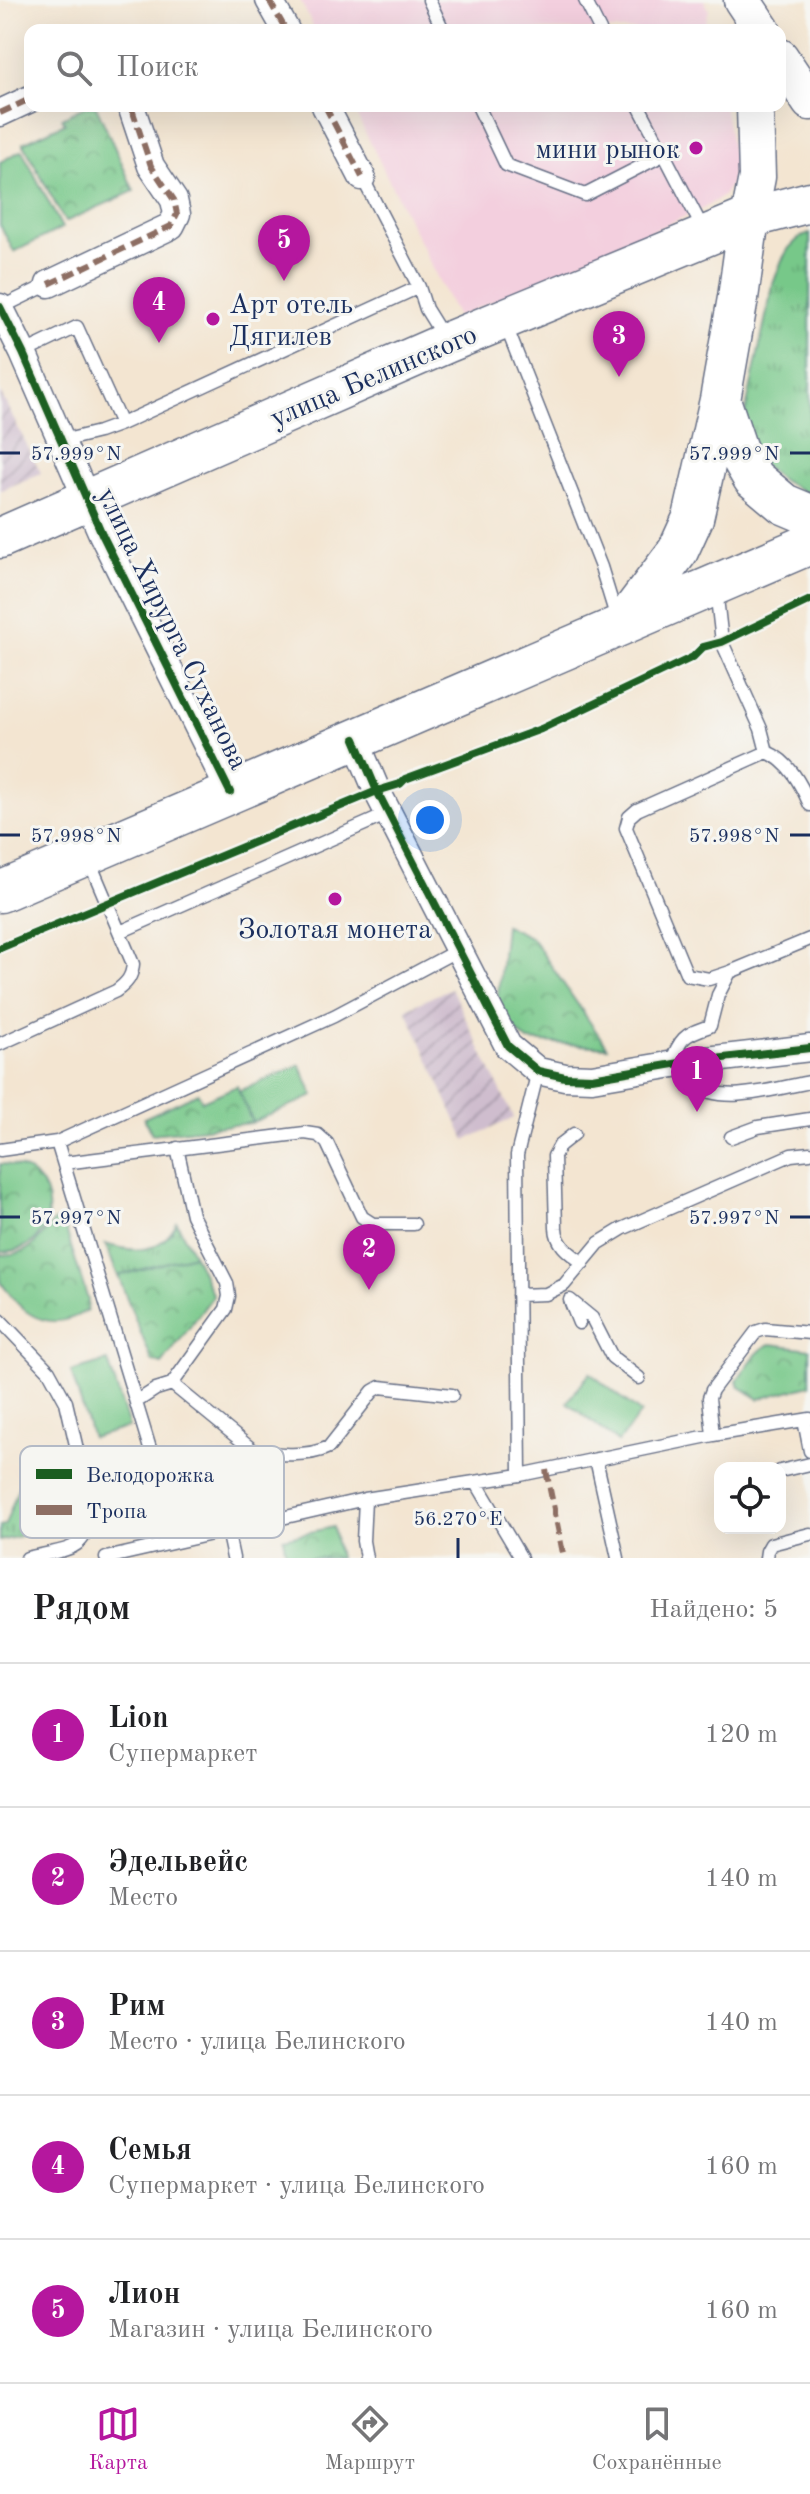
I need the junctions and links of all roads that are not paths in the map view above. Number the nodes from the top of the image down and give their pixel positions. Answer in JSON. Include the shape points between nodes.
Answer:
{"nodes":[{"id":1,"x":269,"y":0,"type":"edge"},
{"id":2,"x":429,"y":0,"type":"edge"},
{"id":3,"x":585,"y":0,"type":"edge"},
{"id":4,"x":741,"y":0,"type":"edge"},
{"id":5,"x":283,"y":24,"type":"edge"},
{"id":6,"x":440,"y":24,"type":"edge"},
{"id":7,"x":597,"y":24,"type":"edge"},
{"id":8,"x":743,"y":24,"type":"edge"},
{"id":9,"x":758,"y":24,"type":"edge"},
{"id":10,"x":786,"y":66,"type":"edge"},
{"id":11,"x":24,"y":102,"type":"edge"},
{"id":12,"x":810,"y":102,"type":"edge"},
{"id":13,"x":133,"y":112,"type":"edge"},
{"id":14,"x":328,"y":112,"type":"edge"},
{"id":15,"x":481,"y":112,"type":"edge"},
{"id":16,"x":642,"y":112,"type":"edge"},
{"id":17,"x":755,"y":112,"type":"edge"},
{"id":18,"x":0,"y":113,"type":"edge"},
{"id":19,"x":663,"y":155,"type":"junction"},
{"id":20,"x":362,"y":177,"type":"joint"},
{"id":21,"x":810,"y":202,"type":"edge"},
{"id":22,"x":749,"y":218,"type":"junction"},
{"id":23,"x":706,"y":235,"type":"junction"},
{"id":24,"x":49,"y":284,"type":"joint"},
{"id":25,"x":419,"y":287,"type":"junction"},
{"id":26,"x":0,"y":308,"type":"edge"},
{"id":27,"x":503,"y":319,"type":"junction"},
{"id":28,"x":446,"y":343,"type":"junction"},
{"id":29,"x":23,"y":353,"type":"junction"},
{"id":30,"x":720,"y":400,"type":"junction"},
{"id":31,"x":121,"y":424,"type":"junction"},
{"id":32,"x":62,"y":441,"type":"junction"},
{"id":33,"x":87,"y":500,"type":"junction"},
{"id":34,"x":810,"y":515,"type":"edge"},
{"id":35,"x":0,"y":538,"type":"edge"},
{"id":36,"x":810,"y":544,"type":"edge"},
{"id":37,"x":715,"y":585,"type":"junction"},
{"id":38,"x":622,"y":624,"type":"junction"},
{"id":39,"x":355,"y":739,"type":"junction"},
{"id":40,"x":767,"y":752,"type":"junction"},
{"id":41,"x":230,"y":792,"type":"junction"},
{"id":42,"x":810,"y":805,"type":"edge"},
{"id":43,"x":390,"y":813,"type":"junction"},
{"id":44,"x":87,"y":855,"type":"junction"},
{"id":45,"x":0,"y":892,"type":"edge"},
{"id":46,"x":120,"y":932,"type":"junction"},
{"id":47,"x":810,"y":939,"type":"edge"},
{"id":48,"x":458,"y":950,"type":"junction"},
{"id":49,"x":730,"y":972,"type":"junction"},
{"id":50,"x":0,"y":1044,"type":"edge"},
{"id":51,"x":810,"y":1048,"type":"edge"},
{"id":52,"x":675,"y":1064,"type":"junction"},
{"id":53,"x":538,"y":1071,"type":"junction"},
{"id":54,"x":810,"y":1082,"type":"edge"},
{"id":55,"x":810,"y":1119,"type":"edge"},
{"id":56,"x":574,"y":1134,"type":"dead end"},
{"id":57,"x":731,"y":1137,"type":"dead end"},
{"id":58,"x":57,"y":1142,"type":"junction"},
{"id":59,"x":177,"y":1148,"type":"junction"},
{"id":60,"x":0,"y":1150,"type":"edge"},
{"id":61,"x":810,"y":1153,"type":"edge"},
{"id":62,"x":64,"y":1163,"type":"junction"},
{"id":63,"x":414,"y":1224,"type":"dead end"},
{"id":64,"x":583,"y":1263,"type":"junction"},
{"id":65,"x":564,"y":1285,"type":"junction"},
{"id":66,"x":518,"y":1295,"type":"junction"},
{"id":67,"x":570,"y":1300,"type":"junction"},
{"id":68,"x":0,"y":1320,"type":"edge"},
{"id":69,"x":579,"y":1323,"type":"dead end"},
{"id":70,"x":810,"y":1333,"type":"edge"},
{"id":71,"x":639,"y":1378,"type":"dead end"},
{"id":72,"x":172,"y":1384,"type":"junction"},
{"id":73,"x":452,"y":1395,"type":"dead end"},
{"id":74,"x":136,"y":1402,"type":"junction"},
{"id":75,"x":807,"y":1420,"type":"edge"},
{"id":76,"x":713,"y":1435,"type":"junction"},
{"id":77,"x":76,"y":1446,"type":"edge"},
{"id":78,"x":149,"y":1446,"type":"edge"},
{"id":79,"x":248,"y":1446,"type":"edge"},
{"id":80,"x":810,"y":1451,"type":"edge"},
{"id":81,"x":284,"y":1453,"type":"edge"},
{"id":82,"x":596,"y":1459,"type":"junction"},
{"id":83,"x":810,"y":1464,"type":"edge"},
{"id":84,"x":786,"y":1470,"type":"edge"},
{"id":85,"x":520,"y":1475,"type":"junction"},
{"id":86,"x":476,"y":1482,"type":"junction"},
{"id":87,"x":365,"y":1499,"type":"junction"},
{"id":88,"x":284,"y":1517,"type":"edge"},
{"id":89,"x":810,"y":1534,"type":"edge"},
{"id":90,"x":85,"y":1538,"type":"edge"},
{"id":91,"x":177,"y":1538,"type":"edge"},
{"id":92,"x":191,"y":1538,"type":"edge"},
{"id":93,"x":229,"y":1538,"type":"edge"},
{"id":94,"x":178,"y":1541,"type":"junction"},
{"id":95,"x":27,"y":1558,"type":"edge"},
{"id":96,"x":106,"y":1558,"type":"edge"},
{"id":97,"x":233,"y":1558,"type":"edge"},
{"id":98,"x":366,"y":1558,"type":"edge"},
{"id":99,"x":521,"y":1558,"type":"edge"},
{"id":100,"x":618,"y":1558,"type":"edge"},
{"id":101,"x":766,"y":1558,"type":"edge"}],
"edges":[{"from":1,"to":5,"type":"street"},
{"from":2,"to":6,"type":"lane"},
{"from":3,"to":7,"type":"lane"},
{"from":4,"to":8,"type":"main road"},
{"from":4,"to":9,"type":"main road"},
{"from":10,"to":12,"type":"main road"},
{"from":11,"to":18,"type":"street"},
{"from":13,"to":24,"type":"street","via":[[151,166],[174,200],[177,214],[171,226]]},
{"from":14,"to":20,"type":"street"},
{"from":15,"to":19,"type":"lane","via":[[506,165],[585,195]]},
{"from":16,"to":19,"type":"lane"},
{"from":17,"to":22,"type":"main road","via":[[757,177]]},
{"from":19,"to":23,"type":"lane"},
{"from":20,"to":25,"type":"lane"},
{"from":21,"to":22,"type":"main road","name":"улица Белинского"},
{"from":22,"to":23,"type":"main road","name":"улица Белинского"},
{"from":22,"to":30,"type":"main road"},
{"from":23,"to":27,"type":"main road","name":"улица Белинского"},
{"from":24,"to":26,"type":"lane"},
{"from":25,"to":28,"type":"lane"},
{"from":25,"to":31,"type":"lane"},
{"from":26,"to":29,"type":"street","name":"улица Хирурга Суханова"},
{"from":27,"to":28,"type":"main road","name":"улица Белинского"},
{"from":27,"to":38,"type":"lane"},
{"from":28,"to":33,"type":"main road","name":"улица Белинского"},
{"from":29,"to":31,"type":"lane","via":[[77,327]]},
{"from":29,"to":32,"type":"street","name":"улица Хирурга Суханова"},
{"from":30,"to":34,"type":"main road","via":[[753,478],[784,504]]},
{"from":30,"to":38,"type":"main road","via":[[693,518],[678,551]]},
{"from":31,"to":32,"type":"lane"},
{"from":32,"to":33,"type":"street","name":"улица Хирурга Суханова"},
{"from":33,"to":35,"type":"main road","name":"улица Белинского"},
{"from":33,"to":41,"type":"street","name":"улица Хирурга Суханова"},
{"from":36,"to":37,"type":"main road"},
{"from":37,"to":38,"type":"main road"},
{"from":37,"to":40,"type":"lane","via":[[722,642]]},
{"from":38,"to":39,"type":"main road"},
{"from":39,"to":41,"type":"main road"},
{"from":39,"to":43,"type":"street"},
{"from":40,"to":42,"type":"lane","via":[[789,769]]},
{"from":40,"to":49,"type":"lane","via":[[637,810],[626,828],[687,975],[709,979]]},
{"from":41,"to":44,"type":"main road"},
{"from":43,"to":46,"type":"lane"},
{"from":43,"to":48,"type":"street"},
{"from":44,"to":45,"type":"main road"},
{"from":44,"to":46,"type":"lane"},
{"from":46,"to":50,"type":"lane","via":[[133,964],[126,984]]},
{"from":47,"to":49,"type":"lane"},
{"from":48,"to":53,"type":"street","via":[[508,1046]]},
{"from":48,"to":58,"type":"lane","via":[[334,1016]]},
{"from":49,"to":52,"type":"lane","via":[[710,1026],[687,1033],[679,1042]]},
{"from":51,"to":52,"type":"street"},
{"from":52,"to":53,"type":"street","via":[[592,1078]]},
{"from":52,"to":54,"type":"lane","via":[[692,1083],[714,1095]]},
{"from":53,"to":66,"type":"lane","via":[[517,1155]]},
{"from":55,"to":57,"type":"lane"},
{"from":56,"to":64,"type":"lane","via":[[554,1156],[556,1228],[557,1239]]},
{"from":58,"to":60,"type":"lane"},
{"from":58,"to":62,"type":"lane"},
{"from":59,"to":62,"type":"lane"},
{"from":59,"to":63,"type":"lane","via":[[318,1135],[327,1143],[362,1217],[373,1224]]},
{"from":59,"to":72,"type":"lane","via":[[192,1215],[229,1296],[226,1309]]},
{"from":61,"to":64,"type":"lane","via":[[791,1155],[622,1229],[599,1243]]},
{"from":62,"to":74,"type":"lane"},
{"from":64,"to":65,"type":"lane"},
{"from":65,"to":66,"type":"lane","via":[[546,1294]]},
{"from":65,"to":67,"type":"lane"},
{"from":66,"to":85,"type":"lane"},
{"from":67,"to":69,"type":"lane"},
{"from":67,"to":71,"type":"lane","via":[[592,1318],[612,1357]]},
{"from":68,"to":77,"type":"lane","via":[[49,1371],[66,1402]]},
{"from":70,"to":76,"type":"lane","via":[[756,1332],[712,1390]]},
{"from":72,"to":74,"type":"lane"},
{"from":72,"to":79,"type":"lane"},
{"from":73,"to":81,"type":"lane","via":[[380,1387],[329,1447]]},
{"from":74,"to":78,"type":"lane"},
{"from":75,"to":76,"type":"lane"},
{"from":75,"to":80,"type":"lane"},
{"from":76,"to":82,"type":"lane"},
{"from":82,"to":85,"type":"lane"},
{"from":82,"to":100,"type":"lane"},
{"from":83,"to":84,"type":"lane"},
{"from":85,"to":86,"type":"lane"},
{"from":86,"to":87,"type":"lane"},
{"from":86,"to":99,"type":"lane"},
{"from":87,"to":88,"type":"lane"},
{"from":87,"to":98,"type":"lane"},
{"from":89,"to":101,"type":"lane","via":[[771,1544]]},
{"from":90,"to":95,"type":"lane","via":[[77,1546]]},
{"from":91,"to":94,"type":"lane"},
{"from":92,"to":94,"type":"lane"},
{"from":93,"to":97,"type":"lane"},
{"from":94,"to":96,"type":"lane"}]}
